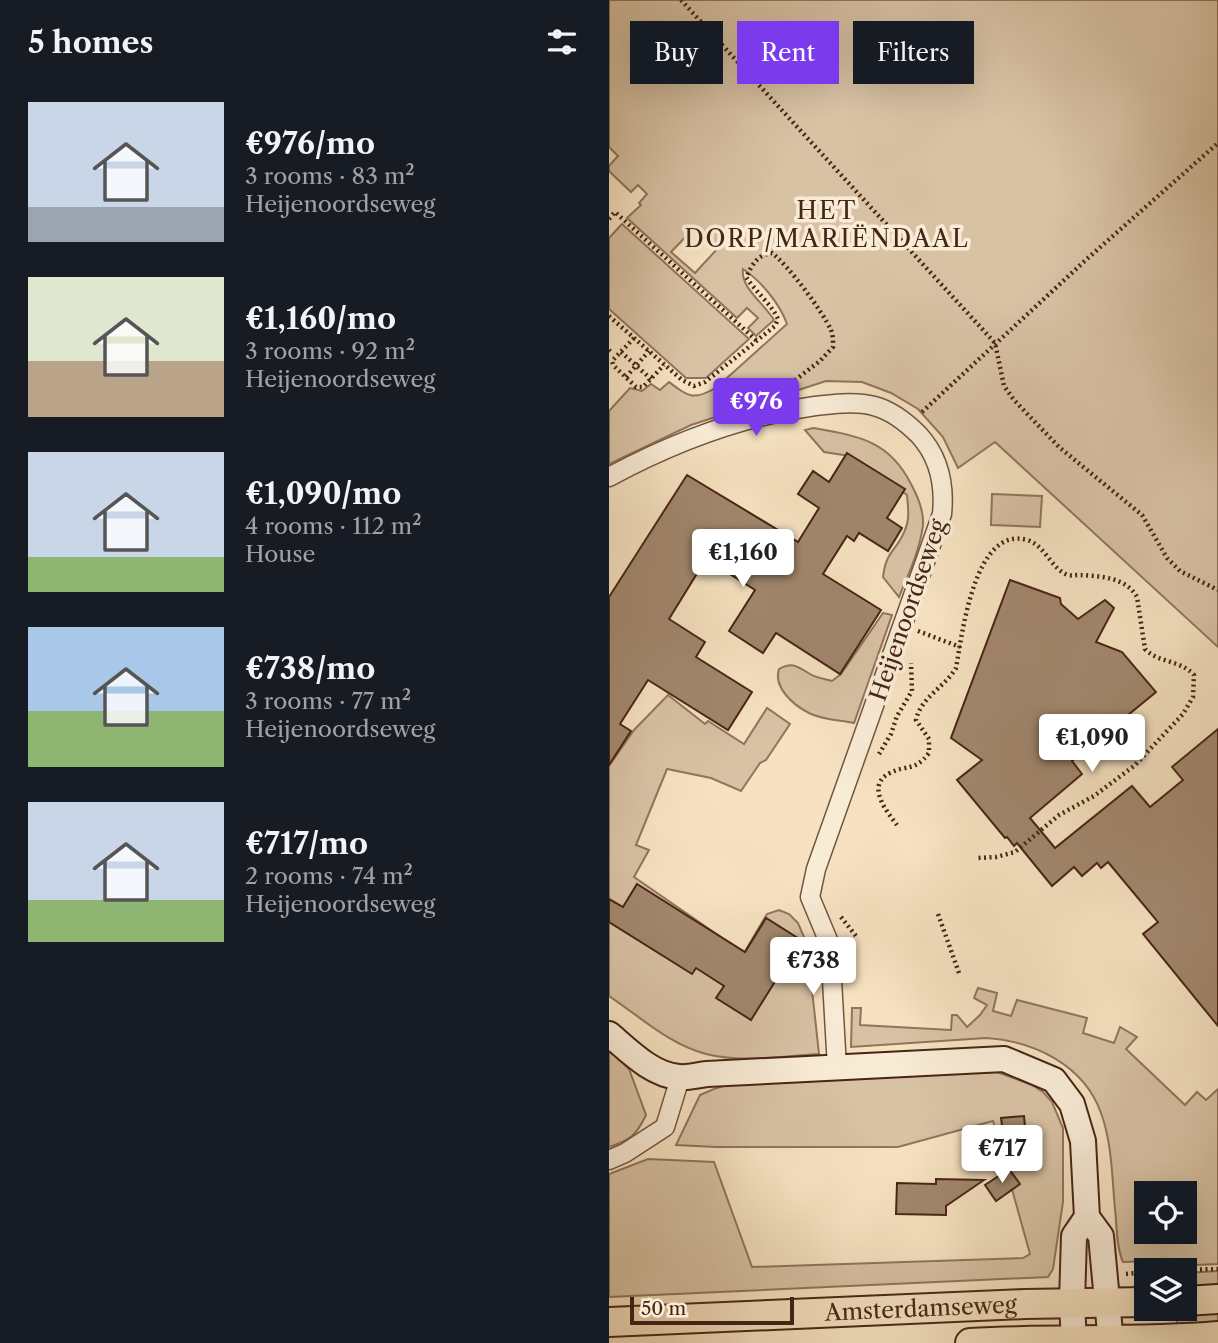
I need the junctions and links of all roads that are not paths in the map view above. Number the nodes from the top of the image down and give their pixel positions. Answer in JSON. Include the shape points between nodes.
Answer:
{"nodes":[{"id":1,"x":609,"y":477,"type":"edge"},
{"id":2,"x":609,"y":1034,"type":"edge"},
{"id":3,"x":837,"y":1068,"type":"junction"},
{"id":4,"x":680,"y":1077,"type":"junction"},
{"id":5,"x":609,"y":1160,"type":"edge"},
{"id":6,"x":1087,"y":1217,"type":"junction"},
{"id":7,"x":1218,"y":1300,"type":"edge"},
{"id":8,"x":1197,"y":1301,"type":"edge"},
{"id":9,"x":1134,"y":1302,"type":"edge"},
{"id":10,"x":1072,"y":1303,"type":"junction"},
{"id":11,"x":1107,"y":1303,"type":"junction"},
{"id":12,"x":609,"y":1322,"type":"edge"},
{"id":13,"x":1218,"y":1336,"type":"edge"},
{"id":14,"x":1074,"y":1341,"type":"edge"},
{"id":15,"x":1110,"y":1341,"type":"edge"},
{"id":16,"x":971,"y":1343,"type":"edge"}],
"edges":[{"from":1,"to":3,"type":"street","name":"Heijenoordseweg","via":[[689,438],[789,410],[851,402],[876,406],[908,424],[926,442],[941,471],[942,513],[810,897],[829,945]]},
{"from":2,"to":4,"type":"street","via":[[661,1073]]},
{"from":3,"to":4,"type":"street"},
{"from":3,"to":6,"type":"street","via":[[1004,1059],[1054,1080],[1072,1104],[1083,1141]]},
{"from":4,"to":5,"type":"street","via":[[665,1127]]},
{"from":6,"to":10,"type":"street","via":[[1074,1236]]},
{"from":6,"to":11,"type":"street","via":[[1101,1236]]},
{"from":7,"to":8,"type":"main road"},
{"from":9,"to":11,"type":"main road","name":"Amsterdamseweg"},
{"from":10,"to":11,"type":"main road","name":"Amsterdamseweg"},
{"from":10,"to":12,"type":"main road","name":"Amsterdamseweg"},
{"from":10,"to":14,"type":"street"},
{"from":11,"to":15,"type":"street"},
{"from":13,"to":15,"type":"main road","name":"Amsterdamseweg"},
{"from":14,"to":15,"type":"main road","name":"Amsterdamseweg"},
{"from":14,"to":16,"type":"main road","name":"Amsterdamseweg"}]}
